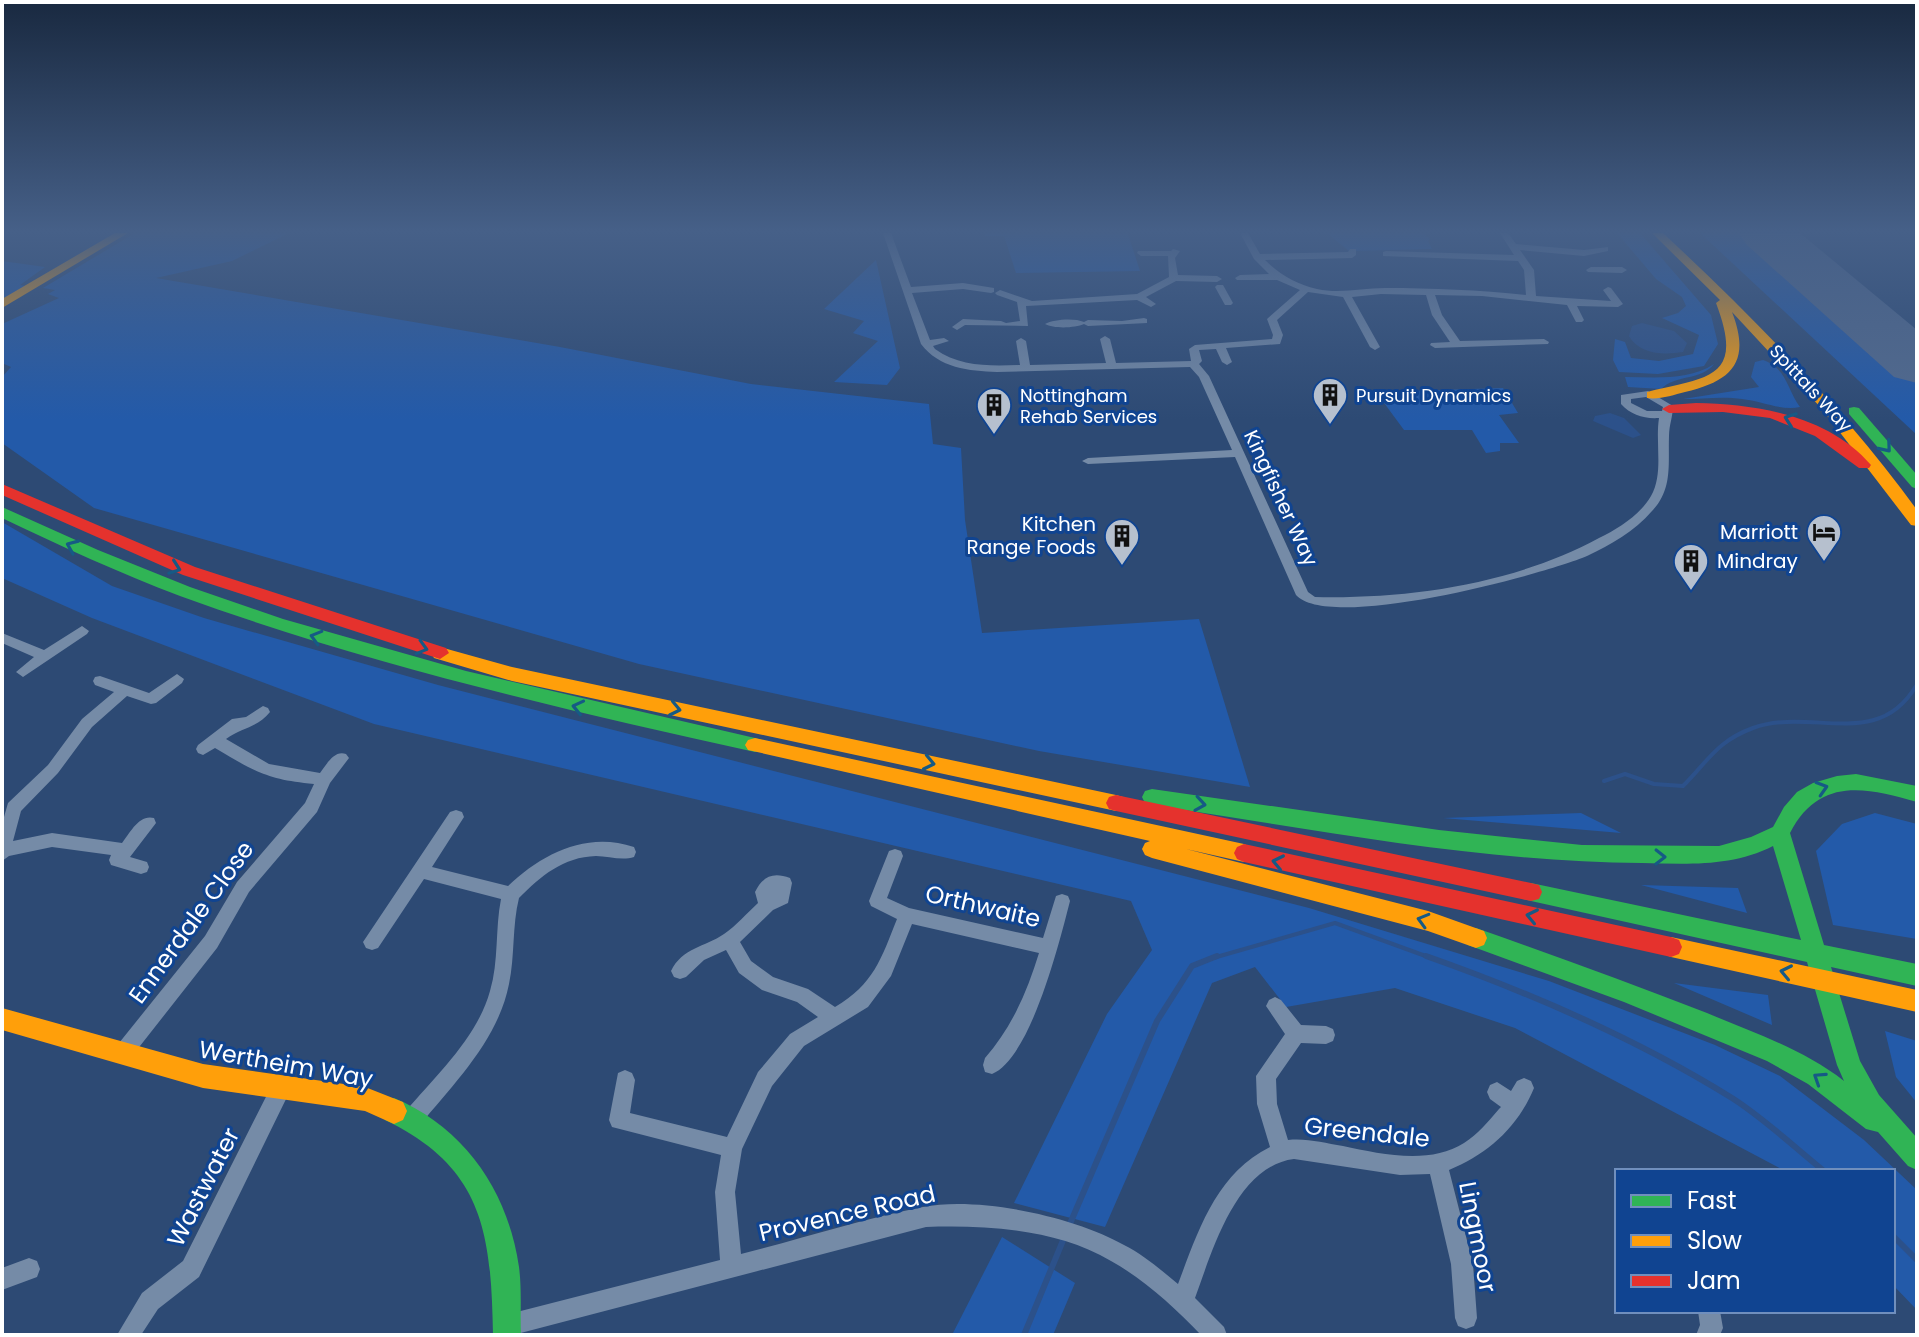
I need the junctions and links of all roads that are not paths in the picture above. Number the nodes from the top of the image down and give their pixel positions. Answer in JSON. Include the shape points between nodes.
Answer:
{"nodes":[{"id":1,"x":912,"y":295,"type":"edge"},
{"id":2,"x":1009,"y":295,"type":"edge"},
{"id":3,"x":1142,"y":295,"type":"edge"},
{"id":4,"x":1224,"y":295,"type":"edge"},
{"id":5,"x":1299,"y":295,"type":"edge"},
{"id":6,"x":1346,"y":295,"type":"edge"},
{"id":7,"x":1430,"y":295,"type":"edge"},
{"id":8,"x":1505,"y":295,"type":"edge"},
{"id":9,"x":1612,"y":295,"type":"edge"},
{"id":10,"x":1716,"y":295,"type":"edge"},
{"id":11,"x":1723,"y":295,"type":"edge"},
{"id":12,"x":1737,"y":295,"type":"edge"},
{"id":13,"x":1139,"y":297,"type":"junction"},
{"id":14,"x":1531,"y":298,"type":"joint"},
{"id":15,"x":1093,"y":302,"type":"junction"},
{"id":16,"x":1021,"y":303,"type":"junction"},
{"id":17,"x":1228,"y":303,"type":"dead end"},
{"id":18,"x":1571,"y":303,"type":"junction"},
{"id":19,"x":1151,"y":304,"type":"dead end"},
{"id":20,"x":1579,"y":320,"type":"dead end"},
{"id":21,"x":1144,"y":321,"type":"dead end"},
{"id":22,"x":1088,"y":323,"type":"junction"},
{"id":23,"x":1050,"y":324,"type":"dead end"},
{"id":24,"x":957,"y":327,"type":"dead end"},
{"id":25,"x":1188,"y":337,"type":"dead end"},
{"id":26,"x":1106,"y":339,"type":"dead end"},
{"id":27,"x":944,"y":341,"type":"dead end"},
{"id":28,"x":1022,"y":341,"type":"dead end"},
{"id":29,"x":1544,"y":342,"type":"dead end"},
{"id":30,"x":926,"y":344,"type":"junction"},
{"id":31,"x":1457,"y":344,"type":"junction"},
{"id":32,"x":1435,"y":345,"type":"dead end"},
{"id":33,"x":1220,"y":346,"type":"junction"},
{"id":34,"x":1199,"y":347,"type":"junction"},
{"id":35,"x":1375,"y":347,"type":"dead end"},
{"id":36,"x":1227,"y":362,"type":"dead end"},
{"id":37,"x":1193,"y":364,"type":"junction"},
{"id":38,"x":1112,"y":366,"type":"junction"},
{"id":39,"x":1026,"y":369,"type":"junction"},
{"id":40,"x":1652,"y":395,"type":"junction"},
{"id":41,"x":1667,"y":412,"type":"junction"},
{"id":42,"x":1641,"y":414,"type":"junction"},
{"id":43,"x":1663,"y":433,"type":"junction"},
{"id":44,"x":1238,"y":453,"type":"junction"},
{"id":45,"x":1088,"y":461,"type":"dead end"},
{"id":46,"x":1917,"y":484,"type":"edge"},
{"id":47,"x":2,"y":489,"type":"edge"},
{"id":48,"x":2,"y":512,"type":"edge"},
{"id":49,"x":1916,"y":519,"type":"edge"},
{"id":50,"x":82,"y":631,"type":"dead end"},
{"id":51,"x":2,"y":638,"type":"edge"},
{"id":52,"x":45,"y":656,"type":"junction"},
{"id":53,"x":23,"y":672,"type":"dead end"},
{"id":54,"x":177,"y":679,"type":"dead end"},
{"id":55,"x":100,"y":681,"type":"dead end"},
{"id":56,"x":123,"y":692,"type":"junction"},
{"id":57,"x":263,"y":712,"type":"dead end"},
{"id":58,"x":791,"y":754,"type":"junction"},
{"id":59,"x":341,"y":758,"type":"dead end"},
{"id":60,"x":324,"y":779,"type":"junction"},
{"id":61,"x":1917,"y":783,"type":"edge"},
{"id":62,"x":1888,"y":785,"type":"junction"},
{"id":63,"x":1067,"y":793,"type":"junction"},
{"id":64,"x":1917,"y":794,"type":"edge"},
{"id":65,"x":8,"y":808,"type":"edge"},
{"id":66,"x":456,"y":817,"type":"dead end"},
{"id":67,"x":148,"y":823,"type":"dead end"},
{"id":68,"x":1780,"y":833,"type":"junction"},
{"id":69,"x":124,"y":850,"type":"junction"},
{"id":70,"x":3,"y":852,"type":"edge"},
{"id":71,"x":628,"y":852,"type":"dead end"},
{"id":72,"x":895,"y":856,"type":"dead end"},
{"id":73,"x":141,"y":867,"type":"dead end"},
{"id":74,"x":420,"y":871,"type":"junction"},
{"id":75,"x":511,"y":894,"type":"junction"},
{"id":76,"x":1062,"y":901,"type":"dead end"},
{"id":77,"x":767,"y":905,"type":"dead end"},
{"id":78,"x":907,"y":915,"type":"junction"},
{"id":79,"x":730,"y":940,"type":"junction"},
{"id":80,"x":372,"y":942,"type":"dead end"},
{"id":81,"x":1049,"y":947,"type":"junction"},
{"id":82,"x":680,"y":971,"type":"dead end"},
{"id":83,"x":1917,"y":975,"type":"edge"},
{"id":84,"x":1917,"y":1001,"type":"edge"},
{"id":85,"x":1275,"y":1006,"type":"dead end"},
{"id":86,"x":833,"y":1017,"type":"junction"},
{"id":87,"x":5,"y":1026,"type":"edge"},
{"id":88,"x":1296,"y":1034,"type":"junction"},
{"id":89,"x":1326,"y":1035,"type":"dead end"},
{"id":90,"x":122,"y":1054,"type":"junction"},
{"id":91,"x":992,"y":1065,"type":"dead end"},
{"id":92,"x":625,"y":1080,"type":"dead end"},
{"id":93,"x":281,"y":1088,"type":"junction"},
{"id":94,"x":1497,"y":1092,"type":"dead end"},
{"id":95,"x":413,"y":1118,"type":"junction"},
{"id":96,"x":1903,"y":1144,"type":"junction"},
{"id":97,"x":732,"y":1148,"type":"junction"},
{"id":98,"x":1281,"y":1151,"type":"junction"},
{"id":99,"x":1917,"y":1157,"type":"edge"},
{"id":100,"x":1438,"y":1166,"type":"junction"},
{"id":101,"x":731,"y":1266,"type":"junction"},
{"id":102,"x":29,"y":1269,"type":"dead end"},
{"id":103,"x":2,"y":1279,"type":"edge"},
{"id":104,"x":1183,"y":1301,"type":"junction"},
{"id":105,"x":1466,"y":1318,"type":"dead end"},
{"id":106,"x":508,"y":1330,"type":"edge"},
{"id":107,"x":128,"y":1335,"type":"edge"},
{"id":108,"x":1216,"y":1335,"type":"edge"}],
"edges":[{"from":1,"to":30,"type":"street"},
{"from":2,"to":16,"type":"street"},
{"from":3,"to":13,"type":"street"},
{"from":4,"to":17,"type":"street"},
{"from":5,"to":33,"type":"street","via":[[1272,319],[1276,342]]},
{"from":6,"to":35,"type":"street"},
{"from":7,"to":31,"type":"street"},
{"from":8,"to":14,"type":"street"},
{"from":9,"to":18,"type":"street","via":[[1621,307]]},
{"from":10,"to":40,"type":"main road","via":[[1735,331],[1734,362],[1715,380]]},
{"from":11,"to":49,"type":"main road","name":"Spittals Way","via":[[1855,436]]},
{"from":12,"to":46,"type":"main road","name":"Spittals Way","one_way":true,"via":[[1841,396]]},
{"from":13,"to":15,"type":"street"},
{"from":13,"to":19,"type":"street"},
{"from":14,"to":18,"type":"street"},
{"from":15,"to":16,"type":"street"},
{"from":15,"to":22,"type":"street"},
{"from":16,"to":24,"type":"street","via":[[1025,324],[971,317]]},
{"from":18,"to":20,"type":"street"},
{"from":21,"to":22,"type":"street"},
{"from":22,"to":23,"type":"street"},
{"from":25,"to":34,"type":"street"},
{"from":26,"to":38,"type":"street"},
{"from":27,"to":30,"type":"street"},
{"from":28,"to":39,"type":"street"},
{"from":29,"to":31,"type":"street"},
{"from":30,"to":39,"type":"street","via":[[959,365]]},
{"from":31,"to":32,"type":"street"},
{"from":33,"to":34,"type":"street"},
{"from":33,"to":36,"type":"street"},
{"from":34,"to":37,"type":"street","via":[[1194,349]]},
{"from":37,"to":38,"type":"street"},
{"from":37,"to":44,"type":"street","name":"Kingfisher Way","via":[[1204,376]]},
{"from":38,"to":39,"type":"street"},
{"from":40,"to":41,"type":"street"},
{"from":40,"to":42,"type":"street","via":[[1625,397],[1626,404]]},
{"from":41,"to":42,"type":"street"},
{"from":41,"to":43,"type":"street","name":"Kingfisher Way"},
{"from":49,"to":41,"type":"main road","one_way":true,"via":[[1849,452],[1798,422],[1738,406]]},
{"from":42,"to":43,"type":"street"},
{"from":43,"to":44,"type":"street","name":"Kingfisher Way","via":[[1666,468],[1657,495],[1629,526],[1604,542],[1498,580],[1346,600],[1312,601],[1303,595]]},
{"from":44,"to":45,"type":"street"},
{"from":47,"to":63,"type":"main road","one_way":true,"via":[[106,540],[219,585],[467,661]]},
{"from":58,"to":48,"type":"main road","one_way":true,"via":[[501,689],[288,628],[130,571]]},
{"from":50,"to":52,"type":"street"},
{"from":51,"to":52,"type":"street"},
{"from":52,"to":53,"type":"street"},
{"from":54,"to":56,"type":"street","via":[[151,699]]},
{"from":55,"to":56,"type":"street"},
{"from":56,"to":65,"type":"street","via":[[87,723],[53,769]]},
{"from":57,"to":60,"type":"street","via":[[237,723],[210,745],[239,752],[252,764],[286,776]]},
{"from":84,"to":58,"type":"main road","one_way":true},
{"from":96,"to":58,"type":"main road","one_way":true,"via":[[1847,1096],[1776,1053],[1428,921]]},
{"from":59,"to":60,"type":"street","name":"Ennerdale Close"},
{"from":60,"to":90,"type":"street","name":"Ennerdale Close","via":[[311,807],[243,887],[211,942]]},
{"from":61,"to":62,"type":"main road"},
{"from":62,"to":64,"type":"main road"},
{"from":68,"to":62,"type":"main road","one_way":true,"via":[[1789,807],[1812,790],[1846,782]]},
{"from":63,"to":68,"type":"main road","one_way":true,"via":[[1132,794],[1439,839],[1582,854],[1719,855]]},
{"from":63,"to":83,"type":"main road"},
{"from":65,"to":70,"type":"street"},
{"from":66,"to":74,"type":"street"},
{"from":67,"to":69,"type":"street"},
{"from":68,"to":96,"type":"main road","via":[[1842,1046],[1870,1104]]},
{"from":69,"to":70,"type":"street","via":[[52,840]]},
{"from":69,"to":73,"type":"street","via":[[117,860]]},
{"from":71,"to":75,"type":"street","via":[[570,850],[534,870]]},
{"from":72,"to":78,"type":"street","name":"Orthwaite","via":[[877,901]]},
{"from":74,"to":75,"type":"street"},
{"from":74,"to":80,"type":"street"},
{"from":75,"to":95,"type":"street","via":[[500,989],[486,1026]]},
{"from":76,"to":81,"type":"street","name":"Orthwaite"},
{"from":77,"to":79,"type":"street"},
{"from":78,"to":81,"type":"street","name":"Orthwaite"},
{"from":78,"to":86,"type":"street","name":"Orthwaite","via":[[885,970],[862,1001]]},
{"from":79,"to":82,"type":"street","via":[[698,954]]},
{"from":79,"to":86,"type":"street","via":[[745,967]]},
{"from":81,"to":91,"type":"street","name":"Orthwaite","via":[[1008,1048]]},
{"from":85,"to":88,"type":"street"},
{"from":86,"to":97,"type":"street","name":"Orthwaite","via":[[797,1040],[765,1079]]},
{"from":87,"to":90,"type":"main road","name":"Wertheim Way"},
{"from":88,"to":89,"type":"street"},
{"from":88,"to":98,"type":"street","via":[[1266,1076],[1267,1104]]},
{"from":90,"to":93,"type":"main road","name":"Wertheim Way","via":[[203,1076]]},
{"from":92,"to":97,"type":"street","via":[[619,1120]]},
{"from":93,"to":95,"type":"main road","name":"Wertheim Way","via":[[365,1099]]},
{"from":93,"to":107,"type":"street","name":"Wastwater","via":[[191,1269],[150,1301]]},
{"from":94,"to":100,"type":"street","name":"Greendale","via":[[1520,1096],[1501,1128],[1473,1151]]},
{"from":95,"to":106,"type":"main road","name":"Wertheim Way","via":[[455,1152],[488,1200],[505,1265]]},
{"from":96,"to":99,"type":"main road"},
{"from":97,"to":101,"type":"street","name":"Orthwaite","via":[[725,1192]]},
{"from":98,"to":100,"type":"street","name":"Greendale","via":[[1313,1150],[1404,1166]]},
{"from":98,"to":104,"type":"street","name":"Greendale","via":[[1254,1170],[1216,1214]]},
{"from":100,"to":105,"type":"street","name":"Lingmoor","via":[[1462,1264]]},
{"from":101,"to":104,"type":"street","name":"Provence Road","via":[[926,1217],[964,1215],[1043,1226],[1109,1248]]},
{"from":101,"to":106,"type":"street","name":"Provence Road"},
{"from":102,"to":103,"type":"street"},
{"from":104,"to":108,"type":"street","name":"Provence Road"}]}
